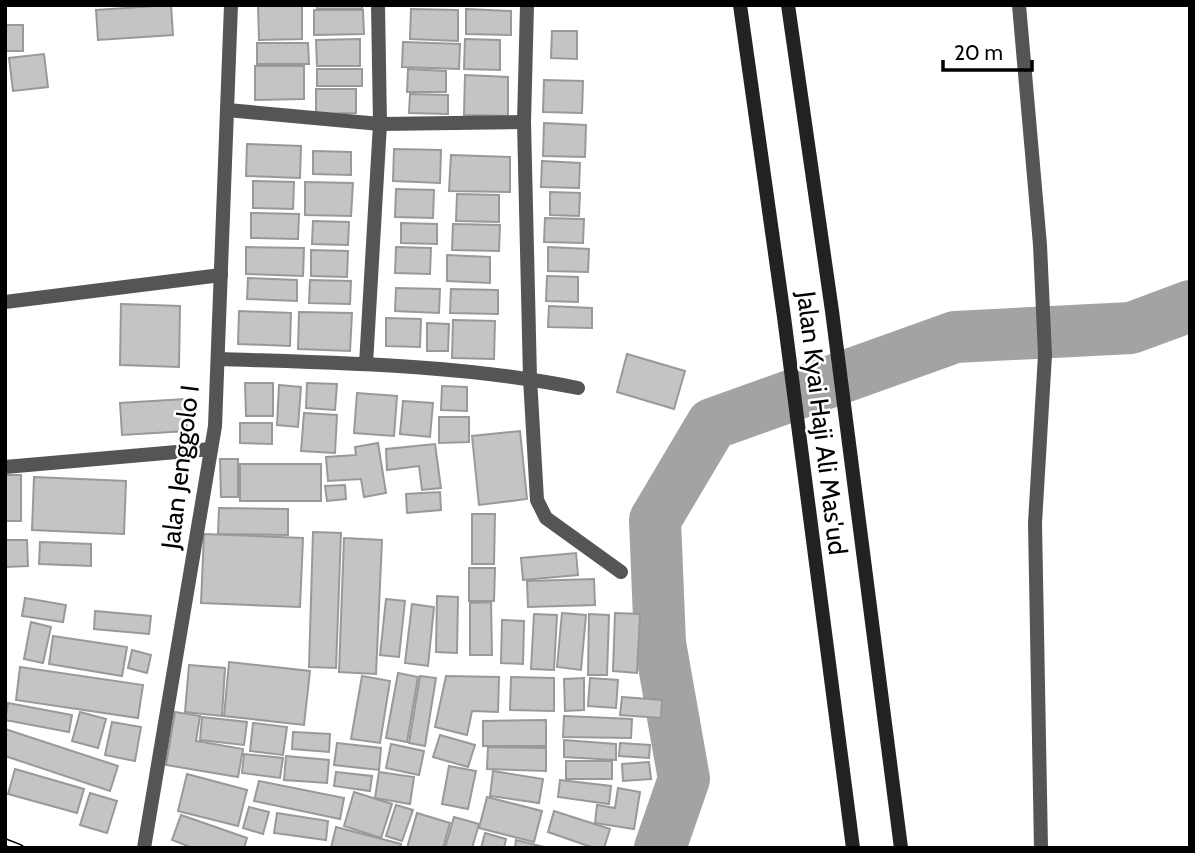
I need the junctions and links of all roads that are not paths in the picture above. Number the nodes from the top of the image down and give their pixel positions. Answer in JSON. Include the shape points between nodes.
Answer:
{"nodes":[{"id":1,"x":231,"y":5,"type":"edge"},
{"id":2,"x":377,"y":5,"type":"edge"},
{"id":3,"x":527,"y":5,"type":"edge"},
{"id":4,"x":740,"y":5,"type":"edge"},
{"id":5,"x":788,"y":5,"type":"edge"},
{"id":6,"x":1019,"y":5,"type":"edge"},
{"id":7,"x":228,"y":110,"type":"junction"},
{"id":8,"x":524,"y":122,"type":"junction"},
{"id":9,"x":380,"y":124,"type":"junction"},
{"id":10,"x":221,"y":275,"type":"junction"},
{"id":11,"x":5,"y":302,"type":"edge"},
{"id":12,"x":218,"y":359,"type":"junction"},
{"id":13,"x":366,"y":364,"type":"junction"},
{"id":14,"x":530,"y":378,"type":"junction"},
{"id":15,"x":578,"y":388,"type":"dead end"},
{"id":16,"x":212,"y":449,"type":"junction"},
{"id":17,"x":5,"y":467,"type":"edge"},
{"id":18,"x":621,"y":572,"type":"dead end"},
{"id":19,"x":144,"y":848,"type":"edge"},
{"id":20,"x":853,"y":848,"type":"edge"},
{"id":21,"x":901,"y":848,"type":"edge"},
{"id":22,"x":1041,"y":848,"type":"edge"}],
"edges":[{"from":1,"to":7,"type":"street","name":"Jalan Jenggolo I"},
{"from":2,"to":9,"type":"street"},
{"from":3,"to":8,"type":"street"},
{"from":4,"to":20,"type":"street","name":"Jalan Kyai Haji Ali Mas'ud"},
{"from":5,"to":21,"type":"street","name":"Jalan Kyai Haji Ali Mas'ud"},
{"from":6,"to":22,"type":"street","via":[[1045,355],[1035,523]]},
{"from":7,"to":9,"type":"street"},
{"from":7,"to":10,"type":"street","name":"Jalan Jenggolo I"},
{"from":8,"to":9,"type":"street"},
{"from":8,"to":14,"type":"street"},
{"from":9,"to":13,"type":"street"},
{"from":10,"to":11,"type":"street"},
{"from":10,"to":12,"type":"street","name":"Jalan Jenggolo I"},
{"from":12,"to":13,"type":"street"},
{"from":12,"to":16,"type":"street","name":"Jalan Jenggolo I"},
{"from":13,"to":14,"type":"street"},
{"from":14,"to":15,"type":"street"},
{"from":14,"to":18,"type":"street","via":[[537,500],[546,518]]},
{"from":16,"to":17,"type":"street"},
{"from":16,"to":19,"type":"street","name":"Jalan Jenggolo I"}]}
